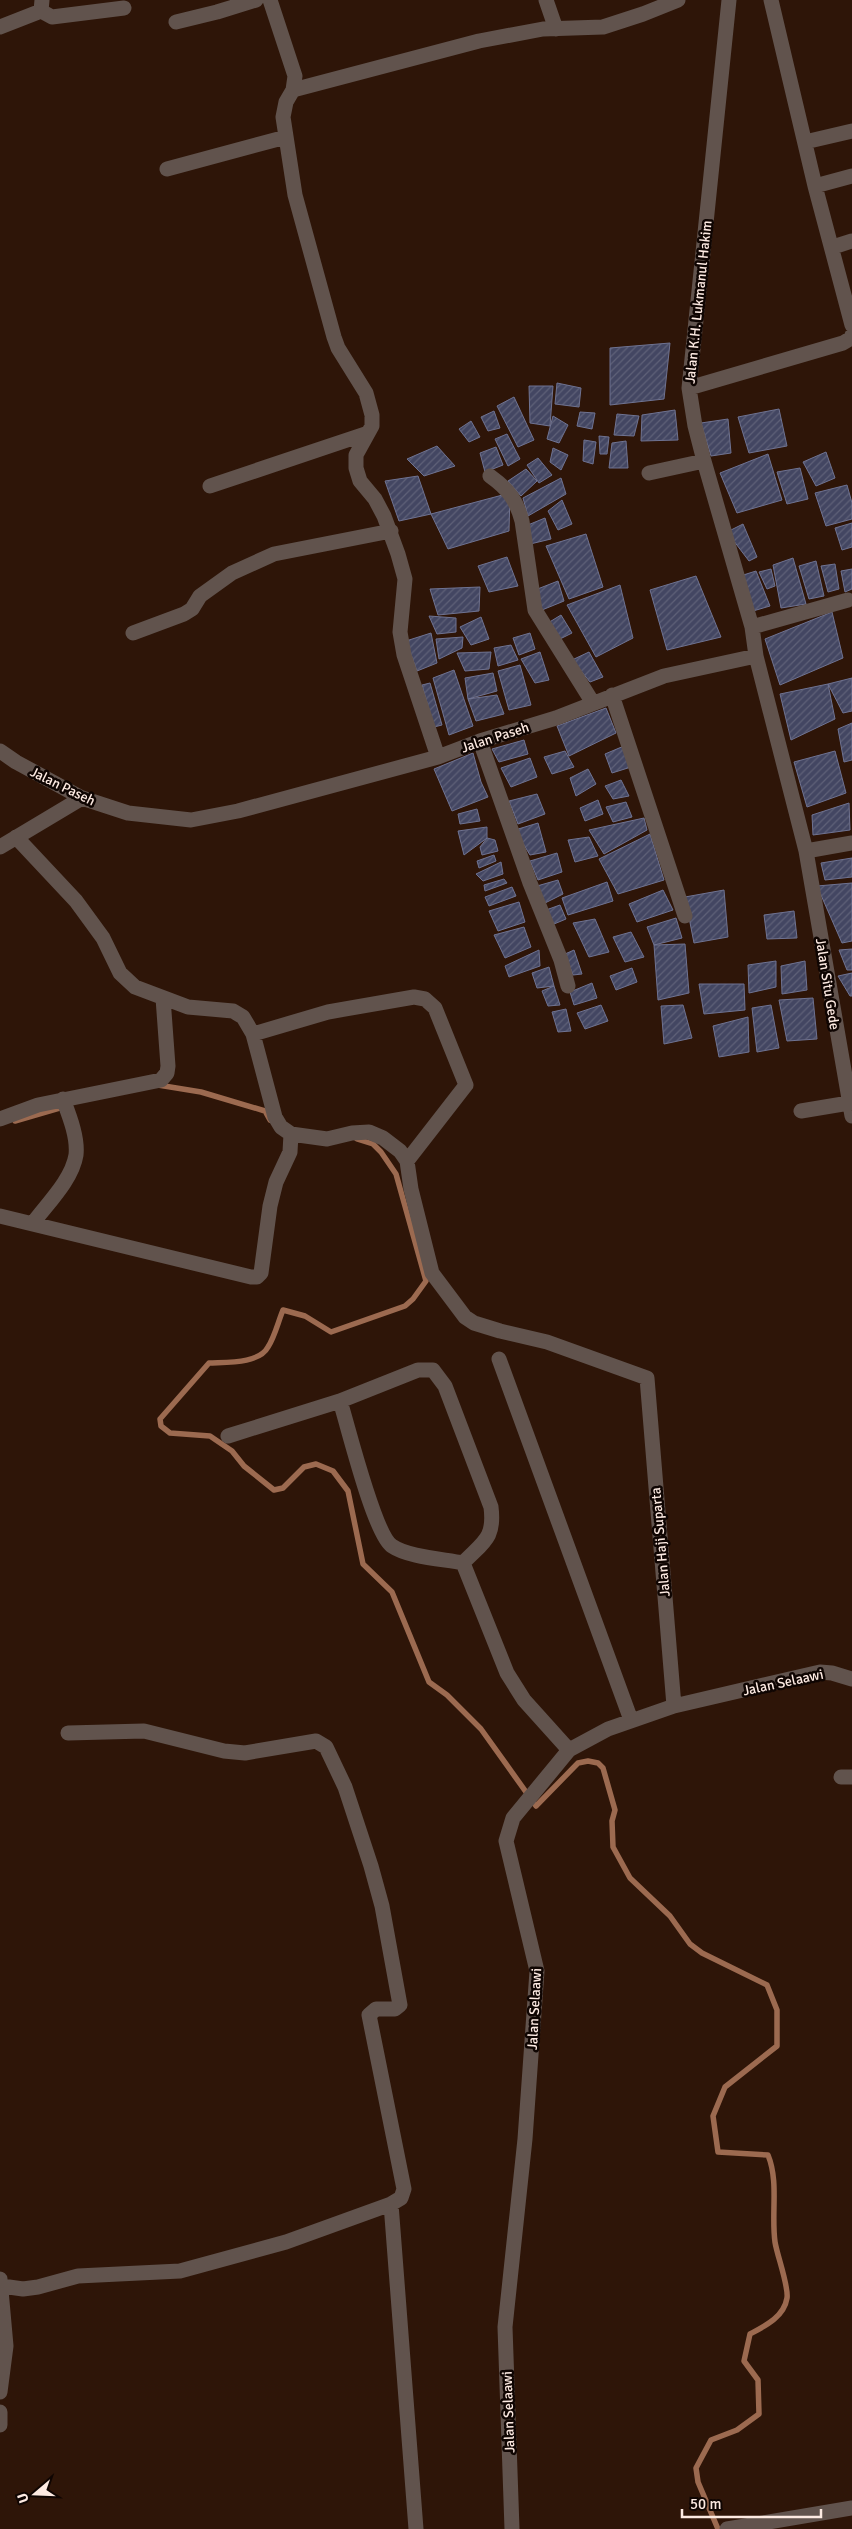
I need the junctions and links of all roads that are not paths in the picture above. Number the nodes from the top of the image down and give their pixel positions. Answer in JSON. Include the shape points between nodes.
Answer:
{"nodes":[{"id":1,"x":256,"y":0,"type":"edge"},
{"id":2,"x":270,"y":0,"type":"edge"},
{"id":3,"x":546,"y":0,"type":"edge"},
{"id":4,"x":678,"y":0,"type":"edge"},
{"id":5,"x":729,"y":0,"type":"edge"},
{"id":6,"x":771,"y":0,"type":"edge"},
{"id":7,"x":41,"y":6,"type":"edge"},
{"id":8,"x":124,"y":8,"type":"dead end"},
{"id":9,"x":176,"y":22,"type":"dead end"},
{"id":10,"x":0,"y":27,"type":"edge"},
{"id":11,"x":556,"y":29,"type":"junction"},
{"id":12,"x":293,"y":90,"type":"junction"},
{"id":13,"x":852,"y":131,"type":"edge"},
{"id":14,"x":286,"y":137,"type":"junction"},
{"id":15,"x":805,"y":142,"type":"junction"},
{"id":16,"x":167,"y":169,"type":"dead end"},
{"id":17,"x":852,"y":176,"type":"edge"},
{"id":18,"x":815,"y":186,"type":"junction"},
{"id":19,"x":852,"y":242,"type":"edge"},
{"id":20,"x":833,"y":247,"type":"junction"},
{"id":21,"x":846,"y":273,"type":"edge"},
{"id":22,"x":852,"y":325,"type":"edge"},
{"id":23,"x":852,"y":335,"type":"edge"},
{"id":24,"x":689,"y":388,"type":"junction"},
{"id":25,"x":368,"y":433,"type":"junction"},
{"id":26,"x":704,"y":462,"type":"junction"},
{"id":27,"x":649,"y":473,"type":"dead end"},
{"id":28,"x":490,"y":476,"type":"dead end"},
{"id":29,"x":210,"y":486,"type":"dead end"},
{"id":30,"x":391,"y":531,"type":"junction"},
{"id":31,"x":848,"y":600,"type":"dead end"},
{"id":32,"x":752,"y":626,"type":"junction"},
{"id":33,"x":133,"y":633,"type":"dead end"},
{"id":34,"x":756,"y":656,"type":"junction"},
{"id":35,"x":612,"y":695,"type":"junction"},
{"id":36,"x":593,"y":702,"type":"junction"},
{"id":37,"x":480,"y":741,"type":"junction"},
{"id":38,"x":0,"y":751,"type":"edge"},
{"id":39,"x":438,"y":757,"type":"junction"},
{"id":40,"x":82,"y":798,"type":"junction"},
{"id":41,"x":16,"y":837,"type":"junction"},
{"id":42,"x":852,"y":843,"type":"edge"},
{"id":43,"x":0,"y":847,"type":"edge"},
{"id":44,"x":806,"y":851,"type":"junction"},
{"id":45,"x":685,"y":916,"type":"dead end"},
{"id":46,"x":568,"y":986,"type":"dead end"},
{"id":47,"x":164,"y":998,"type":"junction"},
{"id":48,"x":253,"y":1034,"type":"junction"},
{"id":49,"x":65,"y":1104,"type":"junction"},
{"id":50,"x":851,"y":1110,"type":"edge"},
{"id":51,"x":801,"y":1112,"type":"dead end"},
{"id":52,"x":0,"y":1119,"type":"edge"},
{"id":53,"x":291,"y":1139,"type":"junction"},
{"id":54,"x":407,"y":1160,"type":"junction"},
{"id":55,"x":0,"y":1216,"type":"edge"},
{"id":56,"x":32,"y":1223,"type":"junction"},
{"id":57,"x":499,"y":1359,"type":"dead end"},
{"id":58,"x":340,"y":1401,"type":"junction"},
{"id":59,"x":228,"y":1436,"type":"dead end"},
{"id":60,"x":463,"y":1564,"type":"junction"},
{"id":61,"x":852,"y":1679,"type":"edge"},
{"id":62,"x":674,"y":1706,"type":"junction"},
{"id":63,"x":632,"y":1720,"type":"junction"},
{"id":64,"x":68,"y":1733,"type":"dead end"},
{"id":65,"x":569,"y":1750,"type":"junction"},
{"id":66,"x":391,"y":2204,"type":"junction"},
{"id":67,"x":1,"y":2283,"type":"edge"},
{"id":68,"x":0,"y":2392,"type":"edge"},
{"id":69,"x":0,"y":2412,"type":"edge"},
{"id":70,"x":0,"y":2425,"type":"edge"},
{"id":71,"x":852,"y":2508,"type":"edge"},
{"id":72,"x":783,"y":2524,"type":"edge"},
{"id":73,"x":732,"y":2528,"type":"edge"},
{"id":74,"x":416,"y":2529,"type":"edge"},
{"id":75,"x":512,"y":2529,"type":"edge"}],
"edges":[{"from":1,"to":9,"type":"street"},
{"from":2,"to":12,"type":"street","via":[[295,76]]},
{"from":3,"to":11,"type":"street"},
{"from":4,"to":11,"type":"street","via":[[603,27]]},
{"from":5,"to":24,"type":"street","name":"Jalan K.H. Lukmanul Hakim"},
{"from":6,"to":15,"type":"street"},
{"from":7,"to":8,"type":"street","via":[[52,17]]},
{"from":7,"to":10,"type":"street"},
{"from":11,"to":12,"type":"street","via":[[479,41]]},
{"from":12,"to":14,"type":"street","via":[[286,102]]},
{"from":13,"to":15,"type":"street"},
{"from":14,"to":16,"type":"street"},
{"from":14,"to":25,"type":"street","via":[[297,201],[334,337],[366,393],[372,420]]},
{"from":15,"to":18,"type":"street"},
{"from":17,"to":18,"type":"street"},
{"from":18,"to":20,"type":"street"},
{"from":19,"to":20,"type":"street"},
{"from":20,"to":21,"type":"street"},
{"from":21,"to":22,"type":"street"},
{"from":23,"to":24,"type":"street","via":[[843,342]]},
{"from":24,"to":26,"type":"street","name":"Jalan K.H. Lukmanul Hakim"},
{"from":25,"to":29,"type":"street"},
{"from":25,"to":30,"type":"street","via":[[356,455],[356,468],[360,481],[375,499]]},
{"from":26,"to":27,"type":"street"},
{"from":26,"to":32,"type":"street","name":"Jalan K.H. Lukmanul Hakim"},
{"from":28,"to":36,"type":"street","via":[[508,489],[518,508],[535,610]]},
{"from":30,"to":33,"type":"street","via":[[274,554],[232,573],[200,596],[184,614]]},
{"from":30,"to":39,"type":"street","via":[[405,579],[400,632],[404,655]]},
{"from":31,"to":32,"type":"street"},
{"from":32,"to":34,"type":"street","name":"Jalan K.H. Lukmanul Hakim"},
{"from":34,"to":35,"type":"street","name":"Jalan Paseh","via":[[664,676]]},
{"from":34,"to":44,"type":"street"},
{"from":35,"to":36,"type":"street","name":"Jalan Paseh"},
{"from":35,"to":45,"type":"street"},
{"from":36,"to":37,"type":"street","name":"Jalan Paseh","via":[[556,718]]},
{"from":37,"to":39,"type":"street","name":"Jalan Paseh"},
{"from":37,"to":46,"type":"street"},
{"from":38,"to":40,"type":"street","name":"Jalan Paseh"},
{"from":39,"to":40,"type":"street","name":"Jalan Paseh","via":[[238,811],[191,820],[128,813]]},
{"from":40,"to":41,"type":"street"},
{"from":41,"to":43,"type":"street"},
{"from":41,"to":47,"type":"street","via":[[76,901],[102,938],[120,973],[135,986]]},
{"from":42,"to":44,"type":"street"},
{"from":44,"to":50,"type":"street","name":"Jalan Situ Gede"},
{"from":47,"to":48,"type":"street","via":[[188,1007],[234,1012],[243,1017]]},
{"from":47,"to":49,"type":"street","via":[[168,1066],[165,1077]]},
{"from":48,"to":53,"type":"street","via":[[275,1117]]},
{"from":48,"to":54,"type":"street","via":[[328,1012],[425,999],[436,1008],[466,1085]]},
{"from":49,"to":52,"type":"street","via":[[38,1105]]},
{"from":49,"to":56,"type":"street","via":[[76,1145],[74,1162],[65,1180]]},
{"from":50,"to":51,"type":"street"},
{"from":53,"to":54,"type":"street","via":[[327,1139],[369,1132],[391,1143]]},
{"from":53,"to":56,"type":"street","via":[[276,1182],[261,1273],[257,1277]]},
{"from":54,"to":62,"type":"street","name":"Jalan Haji Suparta","via":[[410,1189],[432,1273],[466,1317],[647,1378]]},
{"from":55,"to":56,"type":"street"},
{"from":57,"to":63,"type":"street"},
{"from":58,"to":59,"type":"street"},
{"from":58,"to":60,"type":"street","via":[[378,1525],[390,1545],[405,1552]]},
{"from":58,"to":60,"type":"street","via":[[418,1370],[433,1370],[445,1386],[492,1507],[491,1535]]},
{"from":60,"to":65,"type":"street","via":[[506,1673],[524,1700]]},
{"from":61,"to":62,"type":"street","name":"Jalan Selaawi","via":[[832,1672],[820,1672]]},
{"from":62,"to":63,"type":"street","name":"Jalan Selaawi"},
{"from":63,"to":65,"type":"street","name":"Jalan Selaawi"},
{"from":64,"to":66,"type":"street","via":[[144,1731],[224,1751],[245,1753],[316,1741],[326,1747],[345,1787],[371,1866],[382,1906],[400,2005],[395,2009],[376,2009],[369,2015],[404,2189],[401,2198]]},
{"from":65,"to":75,"type":"street","name":"Jalan Selaawi","via":[[512,1818],[506,1841],[537,1970],[525,2138],[504,2327]]},
{"from":66,"to":67,"type":"street","via":[[286,2242],[180,2271],[78,2276],[23,2289]]},
{"from":66,"to":74,"type":"street"},
{"from":67,"to":68,"type":"street","via":[[6,2346]]},
{"from":69,"to":70,"type":"street"},
{"from":71,"to":72,"type":"street"},
{"from":72,"to":73,"type":"street"}]}
